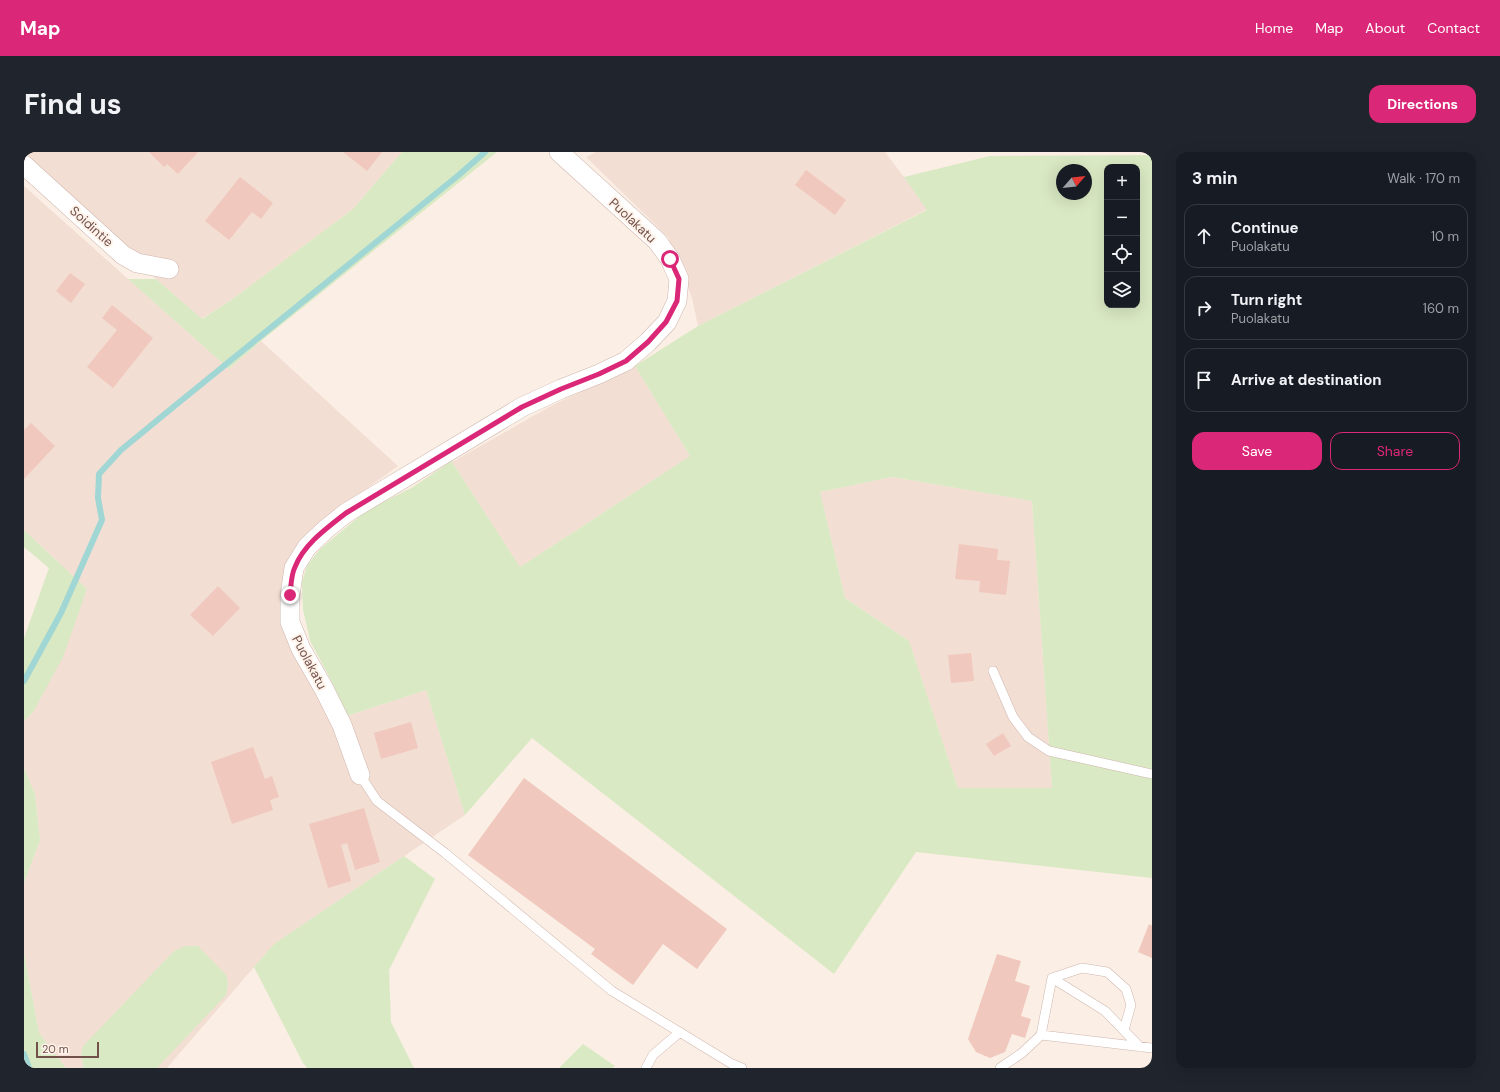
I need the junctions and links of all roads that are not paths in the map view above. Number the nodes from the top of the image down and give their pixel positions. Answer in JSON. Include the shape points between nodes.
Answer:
{"nodes":[{"id":1,"x":559,"y":152,"type":"edge"},
{"id":2,"x":24,"y":165,"type":"edge"},
{"id":3,"x":169,"y":270,"type":"dead end"},
{"id":4,"x":993,"y":671,"type":"dead end"},
{"id":5,"x":1152,"y":774,"type":"edge"},
{"id":6,"x":360,"y":775,"type":"joint"},
{"id":7,"x":1052,"y":978,"type":"junction"},
{"id":8,"x":1124,"y":1030,"type":"junction"},
{"id":9,"x":680,"y":1032,"type":"junction"},
{"id":10,"x":1040,"y":1035,"type":"junction"},
{"id":11,"x":1140,"y":1047,"type":"junction"},
{"id":12,"x":1152,"y":1048,"type":"edge"},
{"id":13,"x":646,"y":1068,"type":"edge"},
{"id":14,"x":742,"y":1068,"type":"edge"},
{"id":15,"x":1000,"y":1068,"type":"edge"}],
"edges":[{"from":1,"to":6,"type":"street","name":"Puolakatu","via":[[656,241],[670,259],[679,279],[677,301],[666,322],[626,361],[522,407],[346,513],[307,547],[294,568],[290,622],[301,649],[342,725]]},
{"from":2,"to":3,"type":"street","name":"Soidintie","via":[[123,255],[137,263]]},
{"from":4,"to":5,"type":"lane","via":[[1014,717],[1028,737],[1049,751]]},
{"from":6,"to":9,"type":"lane","via":[[376,801],[445,853],[612,991]]},
{"from":7,"to":8,"type":"lane","via":[[1105,1011]]},
{"from":7,"to":8,"type":"lane","via":[[1082,968],[1107,972],[1126,989],[1131,1005]]},
{"from":7,"to":10,"type":"lane"},
{"from":8,"to":11,"type":"lane"},
{"from":9,"to":13,"type":"lane","via":[[653,1055]]},
{"from":9,"to":14,"type":"lane"},
{"from":10,"to":11,"type":"lane"},
{"from":10,"to":15,"type":"lane","via":[[1022,1053]]},
{"from":11,"to":12,"type":"lane"}]}
